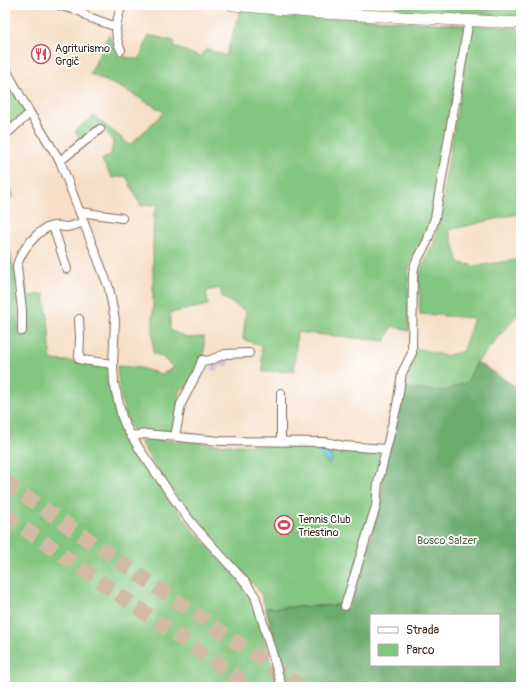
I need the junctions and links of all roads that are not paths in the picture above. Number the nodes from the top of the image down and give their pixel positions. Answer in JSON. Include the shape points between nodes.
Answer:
{"nodes":[{"id":1,"x":58,"y":5,"type":"edge"},
{"id":2,"x":122,"y":5,"type":"edge"},
{"id":3,"x":233,"y":5,"type":"edge"},
{"id":4,"x":83,"y":9,"type":"edge"},
{"id":5,"x":469,"y":20,"type":"junction"},
{"id":6,"x":521,"y":22,"type":"edge"},
{"id":7,"x":111,"y":25,"type":"dead end"},
{"id":8,"x":121,"y":50,"type":"dead end"},
{"id":9,"x":5,"y":68,"type":"edge"},
{"id":10,"x":30,"y":113,"type":"junction"},
{"id":11,"x":100,"y":129,"type":"dead end"},
{"id":12,"x":5,"y":135,"type":"edge"},
{"id":13,"x":60,"y":161,"type":"junction"},
{"id":14,"x":80,"y":212,"type":"junction"},
{"id":15,"x":122,"y":218,"type":"dead end"},
{"id":16,"x":84,"y":222,"type":"junction"},
{"id":17,"x":53,"y":226,"type":"junction"},
{"id":18,"x":68,"y":269,"type":"dead end"},
{"id":19,"x":78,"y":319,"type":"dead end"},
{"id":20,"x":22,"y":331,"type":"dead end"},
{"id":21,"x":249,"y":353,"type":"dead end"},
{"id":22,"x":113,"y":364,"type":"junction"},
{"id":23,"x":281,"y":393,"type":"dead end"},
{"id":24,"x":131,"y":436,"type":"junction"},
{"id":25,"x":175,"y":437,"type":"junction"},
{"id":26,"x":281,"y":442,"type":"junction"},
{"id":27,"x":386,"y":449,"type":"junction"},
{"id":28,"x":345,"y":606,"type":"dead end"},
{"id":29,"x":282,"y":687,"type":"edge"}],
"edges":[{"from":1,"to":4,"type":"street"},
{"from":2,"to":8,"type":"street","via":[[115,26],[116,39]]},
{"from":3,"to":5,"type":"main road"},
{"from":4,"to":7,"type":"street","via":[[88,17]]},
{"from":5,"to":6,"type":"main road"},
{"from":5,"to":27,"type":"street","via":[[435,218],[428,242],[413,272],[412,353],[402,373]]},
{"from":9,"to":10,"type":"street"},
{"from":10,"to":12,"type":"street"},
{"from":10,"to":13,"type":"street"},
{"from":11,"to":13,"type":"street"},
{"from":13,"to":14,"type":"street"},
{"from":14,"to":15,"type":"street"},
{"from":14,"to":16,"type":"street"},
{"from":16,"to":17,"type":"street","via":[[71,226]]},
{"from":16,"to":22,"type":"street","via":[[111,296],[115,320]]},
{"from":17,"to":18,"type":"street"},
{"from":17,"to":20,"type":"street","via":[[47,227],[35,237],[18,261]]},
{"from":19,"to":22,"type":"street","via":[[79,359]]},
{"from":21,"to":25,"type":"street","via":[[225,354],[208,361],[202,360],[181,404]]},
{"from":22,"to":24,"type":"street","via":[[117,400]]},
{"from":23,"to":26,"type":"street"},
{"from":24,"to":25,"type":"street","via":[[146,434]]},
{"from":24,"to":29,"type":"street","via":[[190,521],[255,596]]},
{"from":25,"to":26,"type":"street"},
{"from":26,"to":27,"type":"street","via":[[325,442]]},
{"from":27,"to":28,"type":"street","via":[[378,483],[376,506]]}]}
